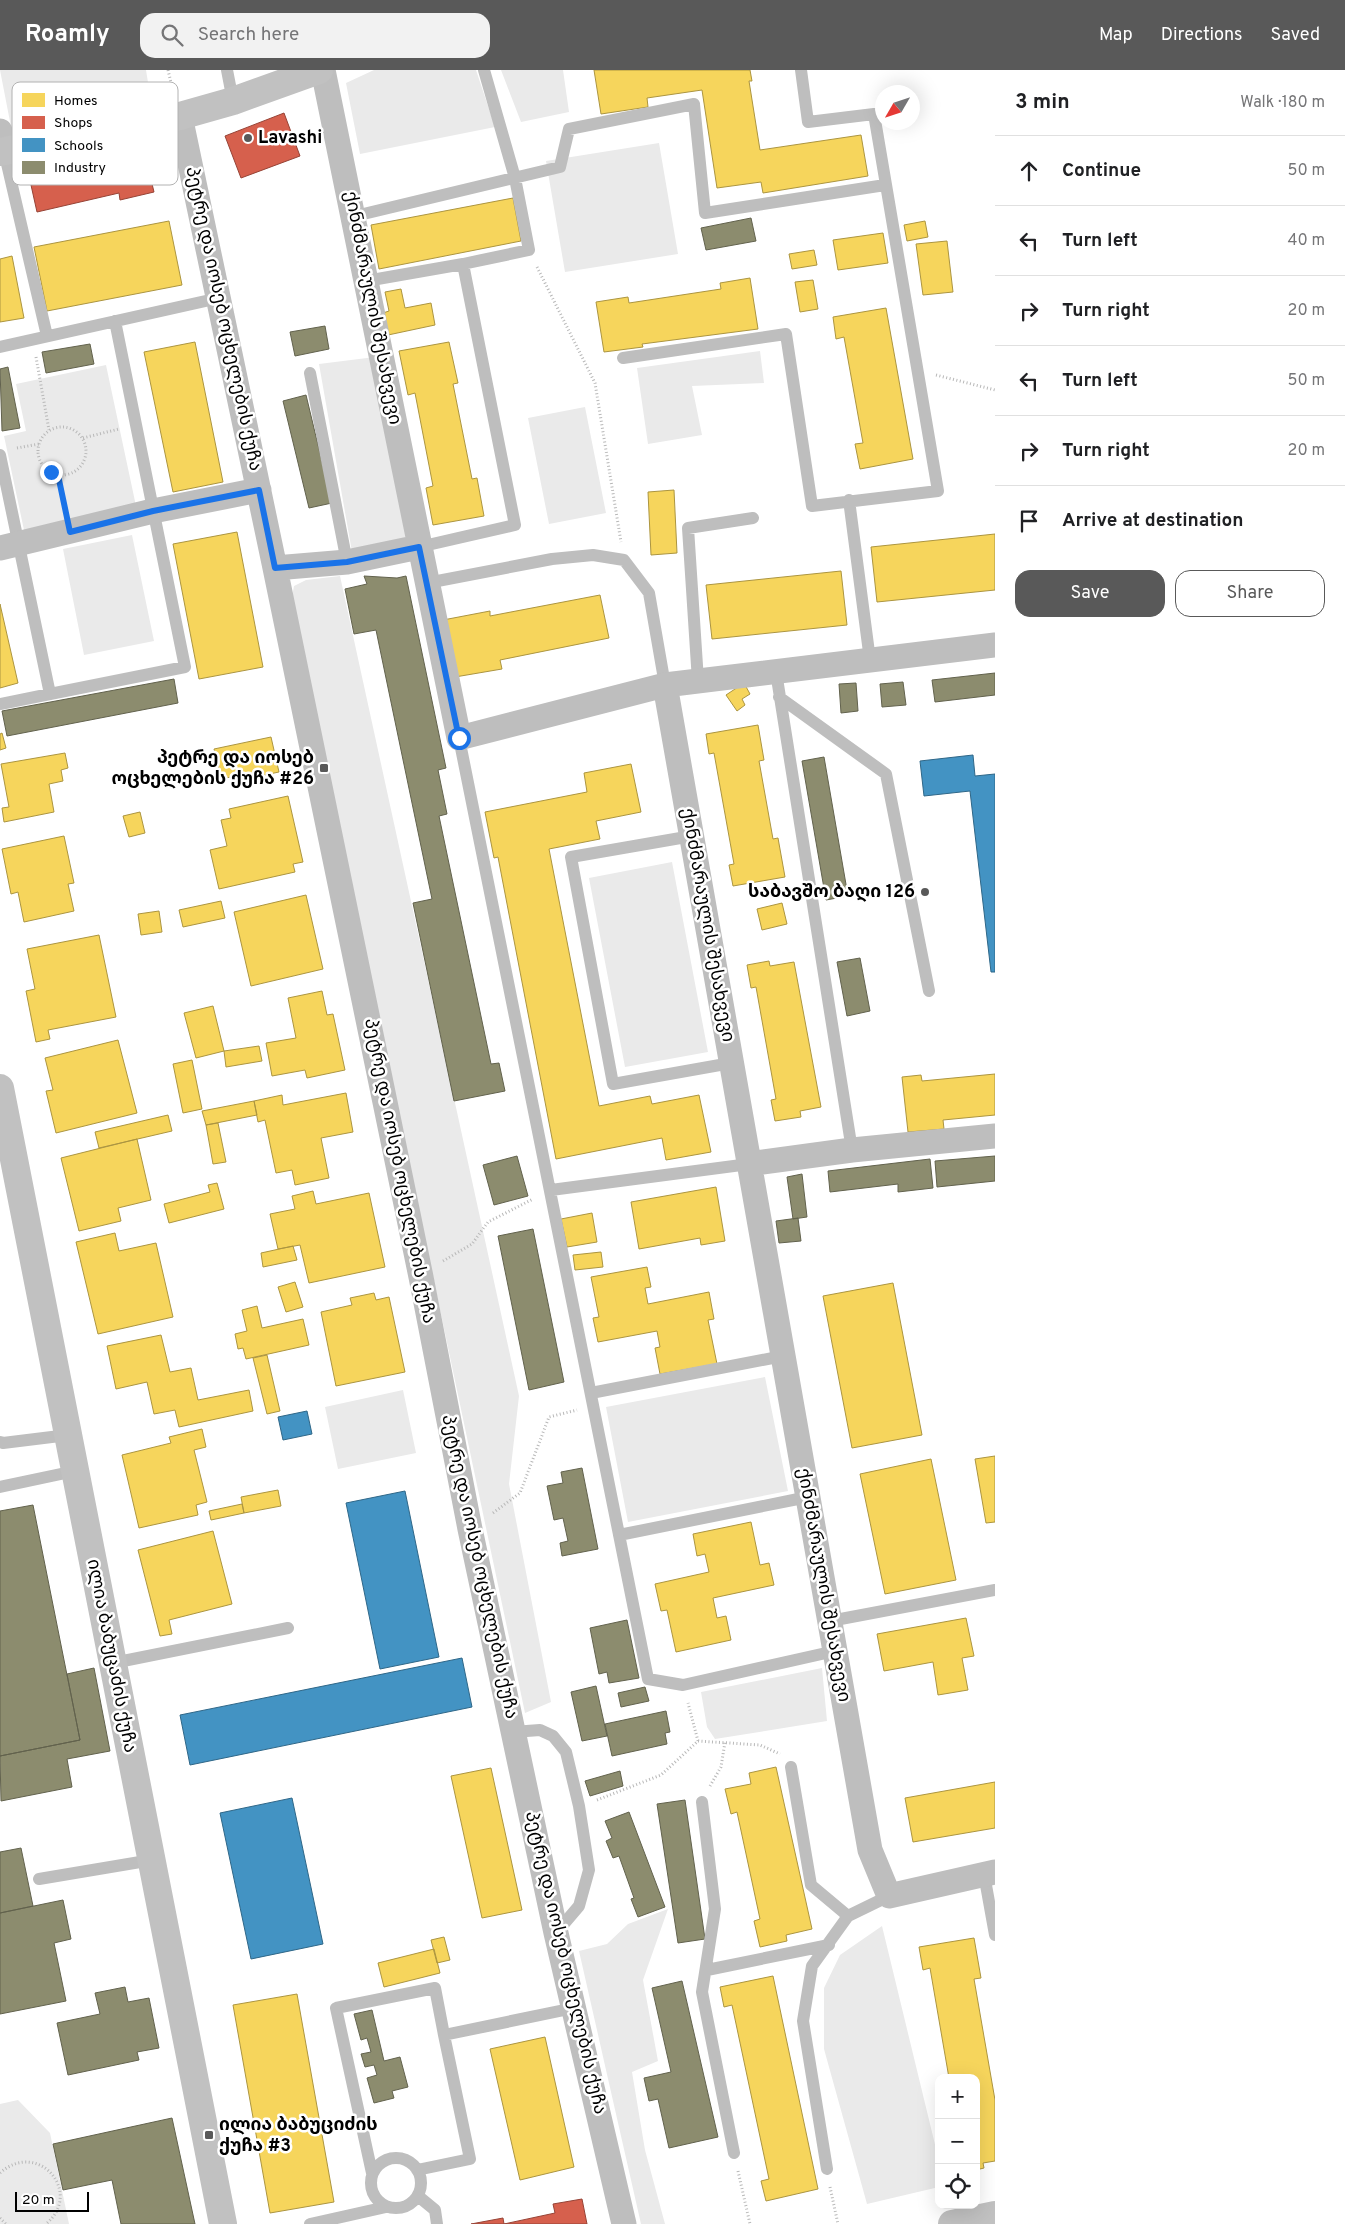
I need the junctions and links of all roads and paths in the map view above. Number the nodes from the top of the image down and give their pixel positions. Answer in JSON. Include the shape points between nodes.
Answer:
{"nodes":[{"id":1,"x":226,"y":70,"type":"edge"},
{"id":2,"x":319,"y":70,"type":"edge"},
{"id":3,"x":323,"y":70,"type":"edge"},
{"id":4,"x":484,"y":70,"type":"edge"},
{"id":5,"x":801,"y":70,"type":"edge"},
{"id":6,"x":234,"y":101,"type":"junction"},
{"id":7,"x":180,"y":116,"type":"joint"},
{"id":8,"x":1,"y":144,"type":"edge"},
{"id":9,"x":515,"y":178,"type":"junction"},
{"id":10,"x":885,"y":185,"type":"junction"},
{"id":11,"x":354,"y":216,"type":"junction"},
{"id":12,"x":529,"y":250,"type":"junction"},
{"id":13,"x":463,"y":264,"type":"junction"},
{"id":14,"x":366,"y":281,"type":"junction"},
{"id":15,"x":218,"y":298,"type":"junction"},
{"id":16,"x":116,"y":321,"type":"junction"},
{"id":17,"x":47,"y":336,"type":"junction"},
{"id":18,"x":34,"y":339,"type":"junction"},
{"id":19,"x":0,"y":347,"type":"edge"},
{"id":20,"x":624,"y":358,"type":"dead end"},
{"id":21,"x":918,"y":371,"type":"junction"},
{"id":22,"x":310,"y":373,"type":"dead end"},
{"id":23,"x":995,"y":390,"type":"edge"},
{"id":24,"x":136,"y":425,"type":"junction"},
{"id":25,"x":49,"y":430,"type":"junction"},
{"id":26,"x":84,"y":438,"type":"junction"},
{"id":27,"x":0,"y":455,"type":"edge"},
{"id":28,"x":58,"y":475,"type":"junction"},
{"id":29,"x":259,"y":490,"type":"junction"},
{"id":30,"x":850,"y":500,"type":"junction"},
{"id":31,"x":153,"y":511,"type":"junction"},
{"id":32,"x":752,"y":518,"type":"dead end"},
{"id":33,"x":70,"y":532,"type":"junction"},
{"id":34,"x":9,"y":546,"type":"edge"},
{"id":35,"x":419,"y":547,"type":"junction"},
{"id":36,"x":624,"y":560,"type":"junction"},
{"id":37,"x":347,"y":562,"type":"junction"},
{"id":38,"x":275,"y":568,"type":"junction"},
{"id":39,"x":427,"y":583,"type":"junction"},
{"id":40,"x":995,"y":645,"type":"edge"},
{"id":41,"x":870,"y":660,"type":"junction"},
{"id":42,"x":776,"y":672,"type":"junction"},
{"id":43,"x":698,"y":681,"type":"junction"},
{"id":44,"x":665,"y":685,"type":"junction"},
{"id":45,"x":50,"y":694,"type":"junction"},
{"id":46,"x":779,"y":697,"type":"junction"},
{"id":47,"x":0,"y":704,"type":"edge"},
{"id":48,"x":459,"y":738,"type":"junction"},
{"id":49,"x":692,"y":836,"type":"junction"},
{"id":50,"x":929,"y":991,"type":"dead end"},
{"id":51,"x":732,"y":1063,"type":"junction"},
{"id":52,"x":0,"y":1088,"type":"edge"},
{"id":53,"x":995,"y":1136,"type":"edge"},
{"id":54,"x":852,"y":1150,"type":"junction"},
{"id":55,"x":749,"y":1164,"type":"junction"},
{"id":56,"x":551,"y":1190,"type":"junction"},
{"id":57,"x":456,"y":1252,"type":"dead end"},
{"id":58,"x":783,"y":1356,"type":"junction"},
{"id":59,"x":591,"y":1393,"type":"junction"},
{"id":60,"x":594,"y":1406,"type":"junction"},
{"id":61,"x":68,"y":1435,"type":"junction"},
{"id":62,"x":0,"y":1442,"type":"edge"},
{"id":63,"x":75,"y":1471,"type":"junction"},
{"id":64,"x":0,"y":1487,"type":"edge"},
{"id":65,"x":808,"y":1497,"type":"junction"},
{"id":66,"x":470,"y":1529,"type":"junction"},
{"id":67,"x":619,"y":1535,"type":"junction"},
{"id":68,"x":995,"y":1590,"type":"edge"},
{"id":69,"x":830,"y":1621,"type":"junction"},
{"id":70,"x":288,"y":1628,"type":"dead end"},
{"id":71,"x":835,"y":1651,"type":"junction"},
{"id":72,"x":113,"y":1663,"type":"junction"},
{"id":73,"x":683,"y":1685,"type":"junction"},
{"id":74,"x":513,"y":1732,"type":"junction"},
{"id":75,"x":698,"y":1741,"type":"junction"},
{"id":76,"x":725,"y":1742,"type":"junction"},
{"id":77,"x":790,"y":1767,"type":"joint"},
{"id":78,"x":702,"y":1802,"type":"joint"},
{"id":79,"x":579,"y":1806,"type":"junction"},
{"id":80,"x":152,"y":1860,"type":"junction"},
{"id":81,"x":990,"y":1873,"type":"edge"},
{"id":82,"x":40,"y":1879,"type":"dead end"},
{"id":83,"x":889,"y":1896,"type":"junction"},
{"id":84,"x":848,"y":1916,"type":"junction"},
{"id":85,"x":556,"y":1933,"type":"junction"},
{"id":86,"x":995,"y":1935,"type":"edge"},
{"id":87,"x":829,"y":1945,"type":"junction"},
{"id":88,"x":707,"y":1970,"type":"junction"},
{"id":89,"x":574,"y":2008,"type":"junction"},
{"id":90,"x":444,"y":2035,"type":"junction"},
{"id":91,"x":734,"y":2153,"type":"joint"},
{"id":92,"x":827,"y":2169,"type":"joint"},
{"id":93,"x":417,"y":2170,"type":"junction"},
{"id":94,"x":0,"y":2173,"type":"edge"},
{"id":95,"x":372,"y":2173,"type":"junction"},
{"id":96,"x":418,"y":2196,"type":"junction"},
{"id":97,"x":386,"y":2207,"type":"junction"},
{"id":98,"x":995,"y":2215,"type":"edge"},
{"id":99,"x":0,"y":2218,"type":"edge"},
{"id":100,"x":6,"y":2224,"type":"edge"},
{"id":101,"x":46,"y":2224,"type":"edge"},
{"id":102,"x":223,"y":2224,"type":"edge"},
{"id":103,"x":310,"y":2224,"type":"edge"},
{"id":104,"x":437,"y":2224,"type":"edge"},
{"id":105,"x":624,"y":2224,"type":"edge"},
{"id":106,"x":750,"y":2224,"type":"edge"},
{"id":107,"x":838,"y":2224,"type":"edge"},
{"id":108,"x":952,"y":2224,"type":"edge"}],
"edges":[{"from":1,"to":6,"type":"lane"},
{"from":2,"to":6,"type":"street"},
{"from":3,"to":11,"type":"street","name":"ქინძმარაულის შესახვევი"},
{"from":4,"to":9,"type":"lane"},
{"from":5,"to":10,"type":"lane","via":[[808,122],[874,114]]},
{"from":6,"to":7,"type":"street"},
{"from":7,"to":15,"type":"street","name":"პეტრე და იოსებ ოცხელების ქუჩა"},
{"from":8,"to":17,"type":"lane"},
{"from":9,"to":10,"type":"lane","via":[[560,167],[569,129],[694,104],[705,213]]},
{"from":9,"to":11,"type":"lane"},
{"from":9,"to":12,"type":"lane"},
{"from":10,"to":21,"type":"lane"},
{"from":11,"to":14,"type":"street","name":"ქინძმარაულის შესახვევი"},
{"from":12,"to":13,"type":"lane"},
{"from":12,"to":36,"type":"path","via":[[595,384]]},
{"from":13,"to":14,"type":"lane"},
{"from":13,"to":35,"type":"lane","via":[[516,525]]},
{"from":14,"to":35,"type":"street","name":"ქინძმარაულის შესახვევი"},
{"from":15,"to":16,"type":"lane"},
{"from":15,"to":29,"type":"street","name":"პეტრე და იოსებ ოცხელების ქუჩა"},
{"from":16,"to":17,"type":"lane"},
{"from":16,"to":24,"type":"lane"},
{"from":17,"to":18,"type":"lane"},
{"from":18,"to":19,"type":"lane"},
{"from":18,"to":25,"type":"path"},
{"from":20,"to":30,"type":"lane","via":[[786,334],[812,506]]},
{"from":21,"to":23,"type":"path"},
{"from":21,"to":30,"type":"lane","via":[[938,491]]},
{"from":22,"to":37,"type":"lane"},
{"from":24,"to":26,"type":"path"},
{"from":24,"to":31,"type":"lane"},
{"from":25,"to":26,"type":"path","via":[[71,428]]},
{"from":25,"to":28,"type":"path","via":[[41,439],[38,452],[44,467]]},
{"from":26,"to":28,"type":"path","via":[[87,454],[80,468]]},
{"from":27,"to":34,"type":"lane"},
{"from":28,"to":33,"type":"path"},
{"from":29,"to":31,"type":"street"},
{"from":29,"to":38,"type":"street","name":"პეტრე და იოსებ ოცხელების ქუჩა"},
{"from":30,"to":41,"type":"lane"},
{"from":31,"to":33,"type":"street"},
{"from":31,"to":45,"type":"lane","via":[[185,667]]},
{"from":32,"to":43,"type":"lane","via":[[688,528]]},
{"from":33,"to":34,"type":"street"},
{"from":34,"to":45,"type":"lane"},
{"from":35,"to":37,"type":"street"},
{"from":35,"to":39,"type":"street","name":"ქინძმარაულის შესახვევი"},
{"from":36,"to":39,"type":"lane","via":[[593,555],[552,559]]},
{"from":36,"to":44,"type":"lane","via":[[649,593]]},
{"from":37,"to":38,"type":"street"},
{"from":38,"to":66,"type":"street","name":"პეტრე და იოსებ ოცხელების ქუჩა"},
{"from":39,"to":48,"type":"street","name":"ქინძმარაულის შესახვევი"},
{"from":40,"to":41,"type":"street"},
{"from":41,"to":42,"type":"street"},
{"from":42,"to":43,"type":"street"},
{"from":42,"to":46,"type":"lane"},
{"from":43,"to":44,"type":"street"},
{"from":44,"to":48,"type":"street"},
{"from":44,"to":49,"type":"street","name":"ქინძმარაულის შესახვევი"},
{"from":45,"to":47,"type":"lane"},
{"from":46,"to":50,"type":"lane","via":[[886,774]]},
{"from":46,"to":54,"type":"lane"},
{"from":48,"to":56,"type":"lane"},
{"from":49,"to":51,"type":"street","name":"ქინძმარაულის შესახვევი"},
{"from":49,"to":51,"type":"lane","via":[[571,857],[612,1084]]},
{"from":51,"to":55,"type":"street","name":"ქინძმარაულის შესახვევი"},
{"from":52,"to":61,"type":"street","name":"ილია ბაბუცაძის ქუჩა"},
{"from":53,"to":54,"type":"street"},
{"from":54,"to":55,"type":"street"},
{"from":55,"to":56,"type":"lane"},
{"from":55,"to":58,"type":"street","name":"ქინძმარაულის შესახვევი"},
{"from":56,"to":57,"type":"path","via":[[488,1222],[472,1244]]},
{"from":56,"to":59,"type":"lane"},
{"from":58,"to":59,"type":"lane"},
{"from":58,"to":65,"type":"street","name":"ქინძმარაულის შესახვევი"},
{"from":59,"to":60,"type":"lane"},
{"from":60,"to":66,"type":"path","via":[[549,1417],[520,1493]]},
{"from":60,"to":67,"type":"lane"},
{"from":61,"to":62,"type":"lane"},
{"from":61,"to":63,"type":"street","name":"ილია ბაბუცაძის ქუჩა"},
{"from":63,"to":64,"type":"lane"},
{"from":63,"to":72,"type":"street","name":"ილია ბაბუცაძის ქუჩა"},
{"from":65,"to":67,"type":"lane"},
{"from":65,"to":69,"type":"street","name":"ქინძმარაულის შესახვევი"},
{"from":66,"to":74,"type":"street","name":"პეტრე და იოსებ ოცხელების ქუჩა"},
{"from":67,"to":73,"type":"lane","via":[[648,1679]]},
{"from":68,"to":69,"type":"lane"},
{"from":69,"to":71,"type":"street","name":"ქინძმარაულის შესახვევი"},
{"from":70,"to":72,"type":"lane"},
{"from":71,"to":73,"type":"lane"},
{"from":71,"to":83,"type":"street","name":"ქინძმარაულის შესახვევი","via":[[870,1850]]},
{"from":72,"to":80,"type":"street","name":"ილია ბაბუცაძის ქუჩა"},
{"from":73,"to":75,"type":"path"},
{"from":74,"to":79,"type":"lane","via":[[540,1730],[553,1736],[566,1752]]},
{"from":74,"to":85,"type":"street","name":"პეტრე და იოსებ ოცხელების ქუჩა"},
{"from":75,"to":76,"type":"path"},
{"from":75,"to":79,"type":"path","via":[[661,1775]]},
{"from":76,"to":77,"type":"path","via":[[760,1745],[780,1753]]},
{"from":76,"to":78,"type":"path","via":[[721,1767]]},
{"from":77,"to":84,"type":"lane","via":[[811,1885]]},
{"from":78,"to":88,"type":"lane","via":[[715,1909]]},
{"from":79,"to":85,"type":"lane","via":[[589,1870],[579,1906]]},
{"from":80,"to":82,"type":"lane"},
{"from":80,"to":102,"type":"street","name":"ილია ბაბუცაძის ქუჩა"},
{"from":81,"to":83,"type":"street"},
{"from":81,"to":86,"type":"lane"},
{"from":83,"to":84,"type":"lane"},
{"from":84,"to":87,"type":"lane"},
{"from":85,"to":89,"type":"street","name":"პეტრე და იოსებ ოცხელების ქუჩა"},
{"from":87,"to":88,"type":"lane"},
{"from":87,"to":92,"type":"lane","via":[[812,1966],[803,2021]]},
{"from":88,"to":91,"type":"lane","via":[[702,1992]]},
{"from":89,"to":90,"type":"lane"},
{"from":89,"to":105,"type":"street","name":"პეტრე და იოსებ ოცხელების ქუჩა"},
{"from":90,"to":93,"type":"lane","via":[[470,2159]]},
{"from":90,"to":95,"type":"lane","via":[[435,1988],[336,2008]]},
{"from":91,"to":106,"type":"path"},
{"from":92,"to":107,"type":"path"},
{"from":93,"to":95,"type":"lane","via":[[398,2158],[382,2161]]},
{"from":93,"to":96,"type":"lane","via":[[421,2183]]},
{"from":94,"to":101,"type":"path","via":[[19,2162],[41,2165],[50,2171],[60,2191],[60,2203]]},
{"from":95,"to":97,"type":"lane","via":[[370,2189]]},
{"from":96,"to":97,"type":"lane","via":[[408,2206]]},
{"from":96,"to":104,"type":"lane","via":[[435,2210]]},
{"from":97,"to":103,"type":"lane"},
{"from":98,"to":108,"type":"street"},
{"from":99,"to":100,"type":"path"}]}
